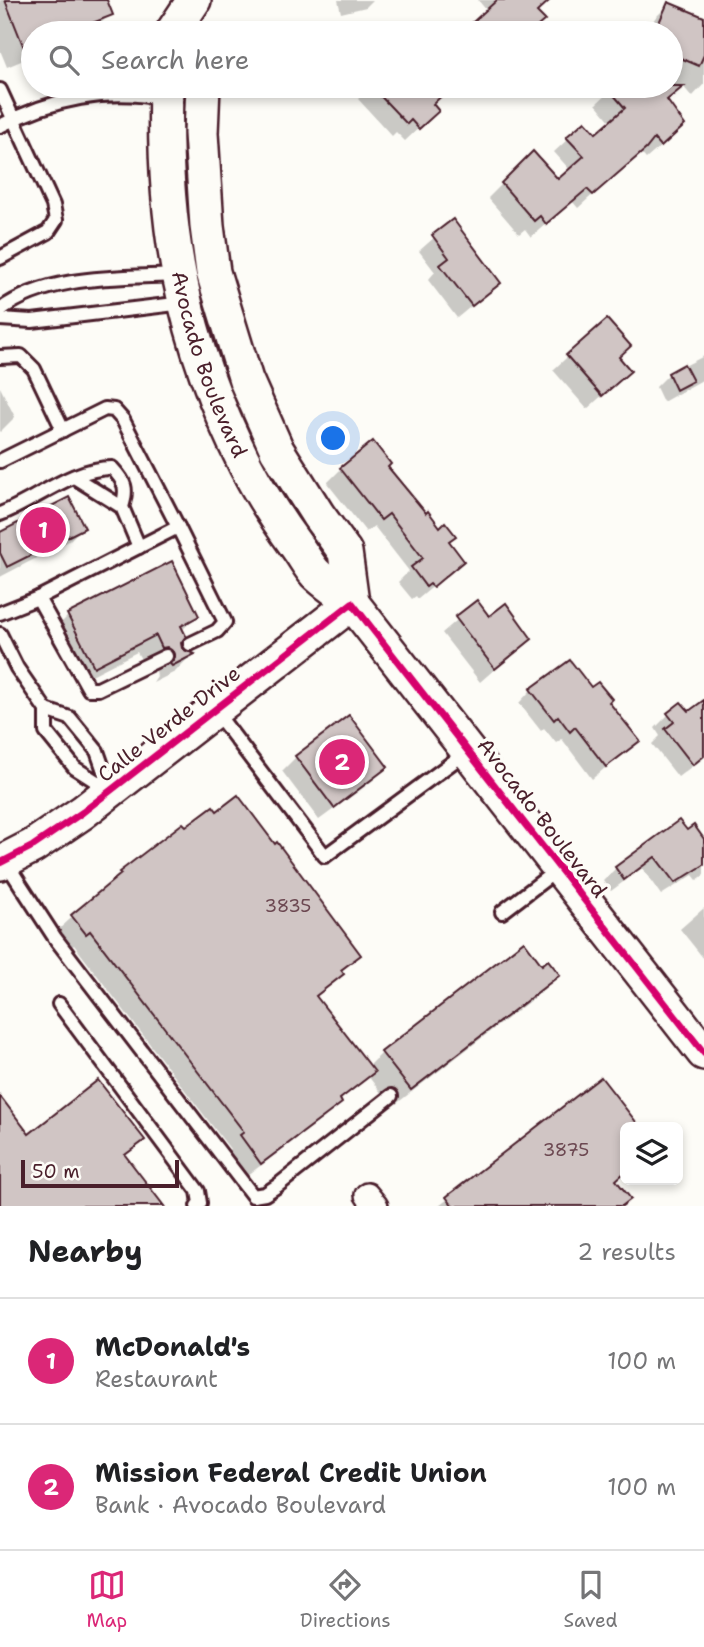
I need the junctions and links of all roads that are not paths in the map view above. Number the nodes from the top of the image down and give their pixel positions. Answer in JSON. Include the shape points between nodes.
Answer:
{"nodes":[{"id":1,"x":0,"y":90,"type":"edge"},
{"id":2,"x":81,"y":98,"type":"edge"},
{"id":3,"x":166,"y":98,"type":"edge"},
{"id":4,"x":171,"y":98,"type":"edge"},
{"id":5,"x":202,"y":98,"type":"edge"},
{"id":6,"x":15,"y":118,"type":"junction"},
{"id":7,"x":0,"y":126,"type":"edge"},
{"id":8,"x":207,"y":226,"type":"junction"},
{"id":9,"x":0,"y":258,"type":"edge"},
{"id":10,"x":181,"y":288,"type":"junction"},
{"id":11,"x":0,"y":310,"type":"edge"},
{"id":12,"x":0,"y":319,"type":"edge"},
{"id":13,"x":0,"y":357,"type":"edge"},
{"id":14,"x":260,"y":413,"type":"junction"},
{"id":15,"x":63,"y":430,"type":"junction"},
{"id":16,"x":0,"y":461,"type":"edge"},
{"id":17,"x":74,"y":477,"type":"junction"},
{"id":18,"x":122,"y":507,"type":"junction"},
{"id":19,"x":0,"y":514,"type":"edge"},
{"id":20,"x":178,"y":527,"type":"junction"},
{"id":21,"x":139,"y":547,"type":"junction"},
{"id":22,"x":38,"y":598,"type":"junction"},
{"id":23,"x":352,"y":603,"type":"junction"},
{"id":24,"x":0,"y":612,"type":"edge"},
{"id":25,"x":0,"y":634,"type":"edge"},
{"id":26,"x":190,"y":644,"type":"dead end"},
{"id":27,"x":166,"y":656,"type":"dead end"},
{"id":28,"x":46,"y":710,"type":"junction"},
{"id":29,"x":215,"y":710,"type":"junction"},
{"id":30,"x":468,"y":751,"type":"junction"},
{"id":31,"x":110,"y":791,"type":"junction"},
{"id":32,"x":3,"y":862,"type":"edge"},
{"id":33,"x":559,"y":868,"type":"junction"},
{"id":34,"x":502,"y":912,"type":"dead end"},
{"id":35,"x":59,"y":1004,"type":"dead end"},
{"id":36,"x":704,"y":1054,"type":"edge"},
{"id":37,"x":391,"y":1096,"type":"dead end"},
{"id":38,"x":197,"y":1206,"type":"edge"}],
"edges":[{"from":1,"to":6,"type":"lane"},
{"from":2,"to":6,"type":"lane"},
{"from":3,"to":10,"type":"main road","name":"Avocado Boulevard","via":[[169,220]]},
{"from":4,"to":8,"type":"main road","via":[[182,111],[186,126],[190,205]]},
{"from":5,"to":8,"type":"main road","name":"Avocado Boulevard"},
{"from":6,"to":7,"type":"lane"},
{"from":6,"to":9,"type":"lane","via":[[56,220],[48,232]]},
{"from":8,"to":14,"type":"main road","name":"Avocado Boulevard","via":[[213,272]]},
{"from":10,"to":11,"type":"lane","via":[[85,281],[42,289]]},
{"from":10,"to":12,"type":"lane","via":[[32,321]]},
{"from":10,"to":14,"type":"main road","via":[[205,306],[240,399]]},
{"from":10,"to":23,"type":"main road","name":"Avocado Boulevard","via":[[192,336],[228,429],[265,502],[316,575]]},
{"from":13,"to":15,"type":"lane","via":[[21,356],[34,369]]},
{"from":14,"to":23,"type":"main road","name":"Avocado Boulevard","via":[[277,450],[345,552]]},
{"from":15,"to":16,"type":"lane"},
{"from":15,"to":20,"type":"lane","via":[[105,409],[114,410],[123,419]]},
{"from":17,"to":18,"type":"lane"},
{"from":17,"to":18,"type":"lane","via":[[112,468],[127,491]]},
{"from":17,"to":19,"type":"lane"},
{"from":18,"to":21,"type":"lane"},
{"from":20,"to":21,"type":"lane"},
{"from":20,"to":26,"type":"lane","via":[[225,622]]},
{"from":21,"to":22,"type":"lane"},
{"from":22,"to":24,"type":"lane"},
{"from":22,"to":27,"type":"lane","via":[[89,689],[98,689]]},
{"from":23,"to":29,"type":"main road","name":"Calle Verde Drive"},
{"from":23,"to":30,"type":"main road","name":"Avocado Boulevard"},
{"from":25,"to":28,"type":"lane"},
{"from":28,"to":31,"type":"lane","via":[[70,718],[97,751]]},
{"from":28,"to":31,"type":"lane","via":[[46,732],[75,768]]},
{"from":29,"to":30,"type":"lane","via":[[325,856]]},
{"from":29,"to":31,"type":"main road","name":"Calle Verde Drive"},
{"from":30,"to":33,"type":"main road","name":"Avocado Boulevard"},
{"from":31,"to":32,"type":"main road","name":"Calle Verde Drive"},
{"from":32,"to":37,"type":"lane","via":[[55,938],[253,1196],[277,1186]]},
{"from":33,"to":34,"type":"lane"},
{"from":33,"to":36,"type":"main road","name":"Avocado Boulevard"},
{"from":35,"to":38,"type":"lane","via":[[198,1191]]}]}
